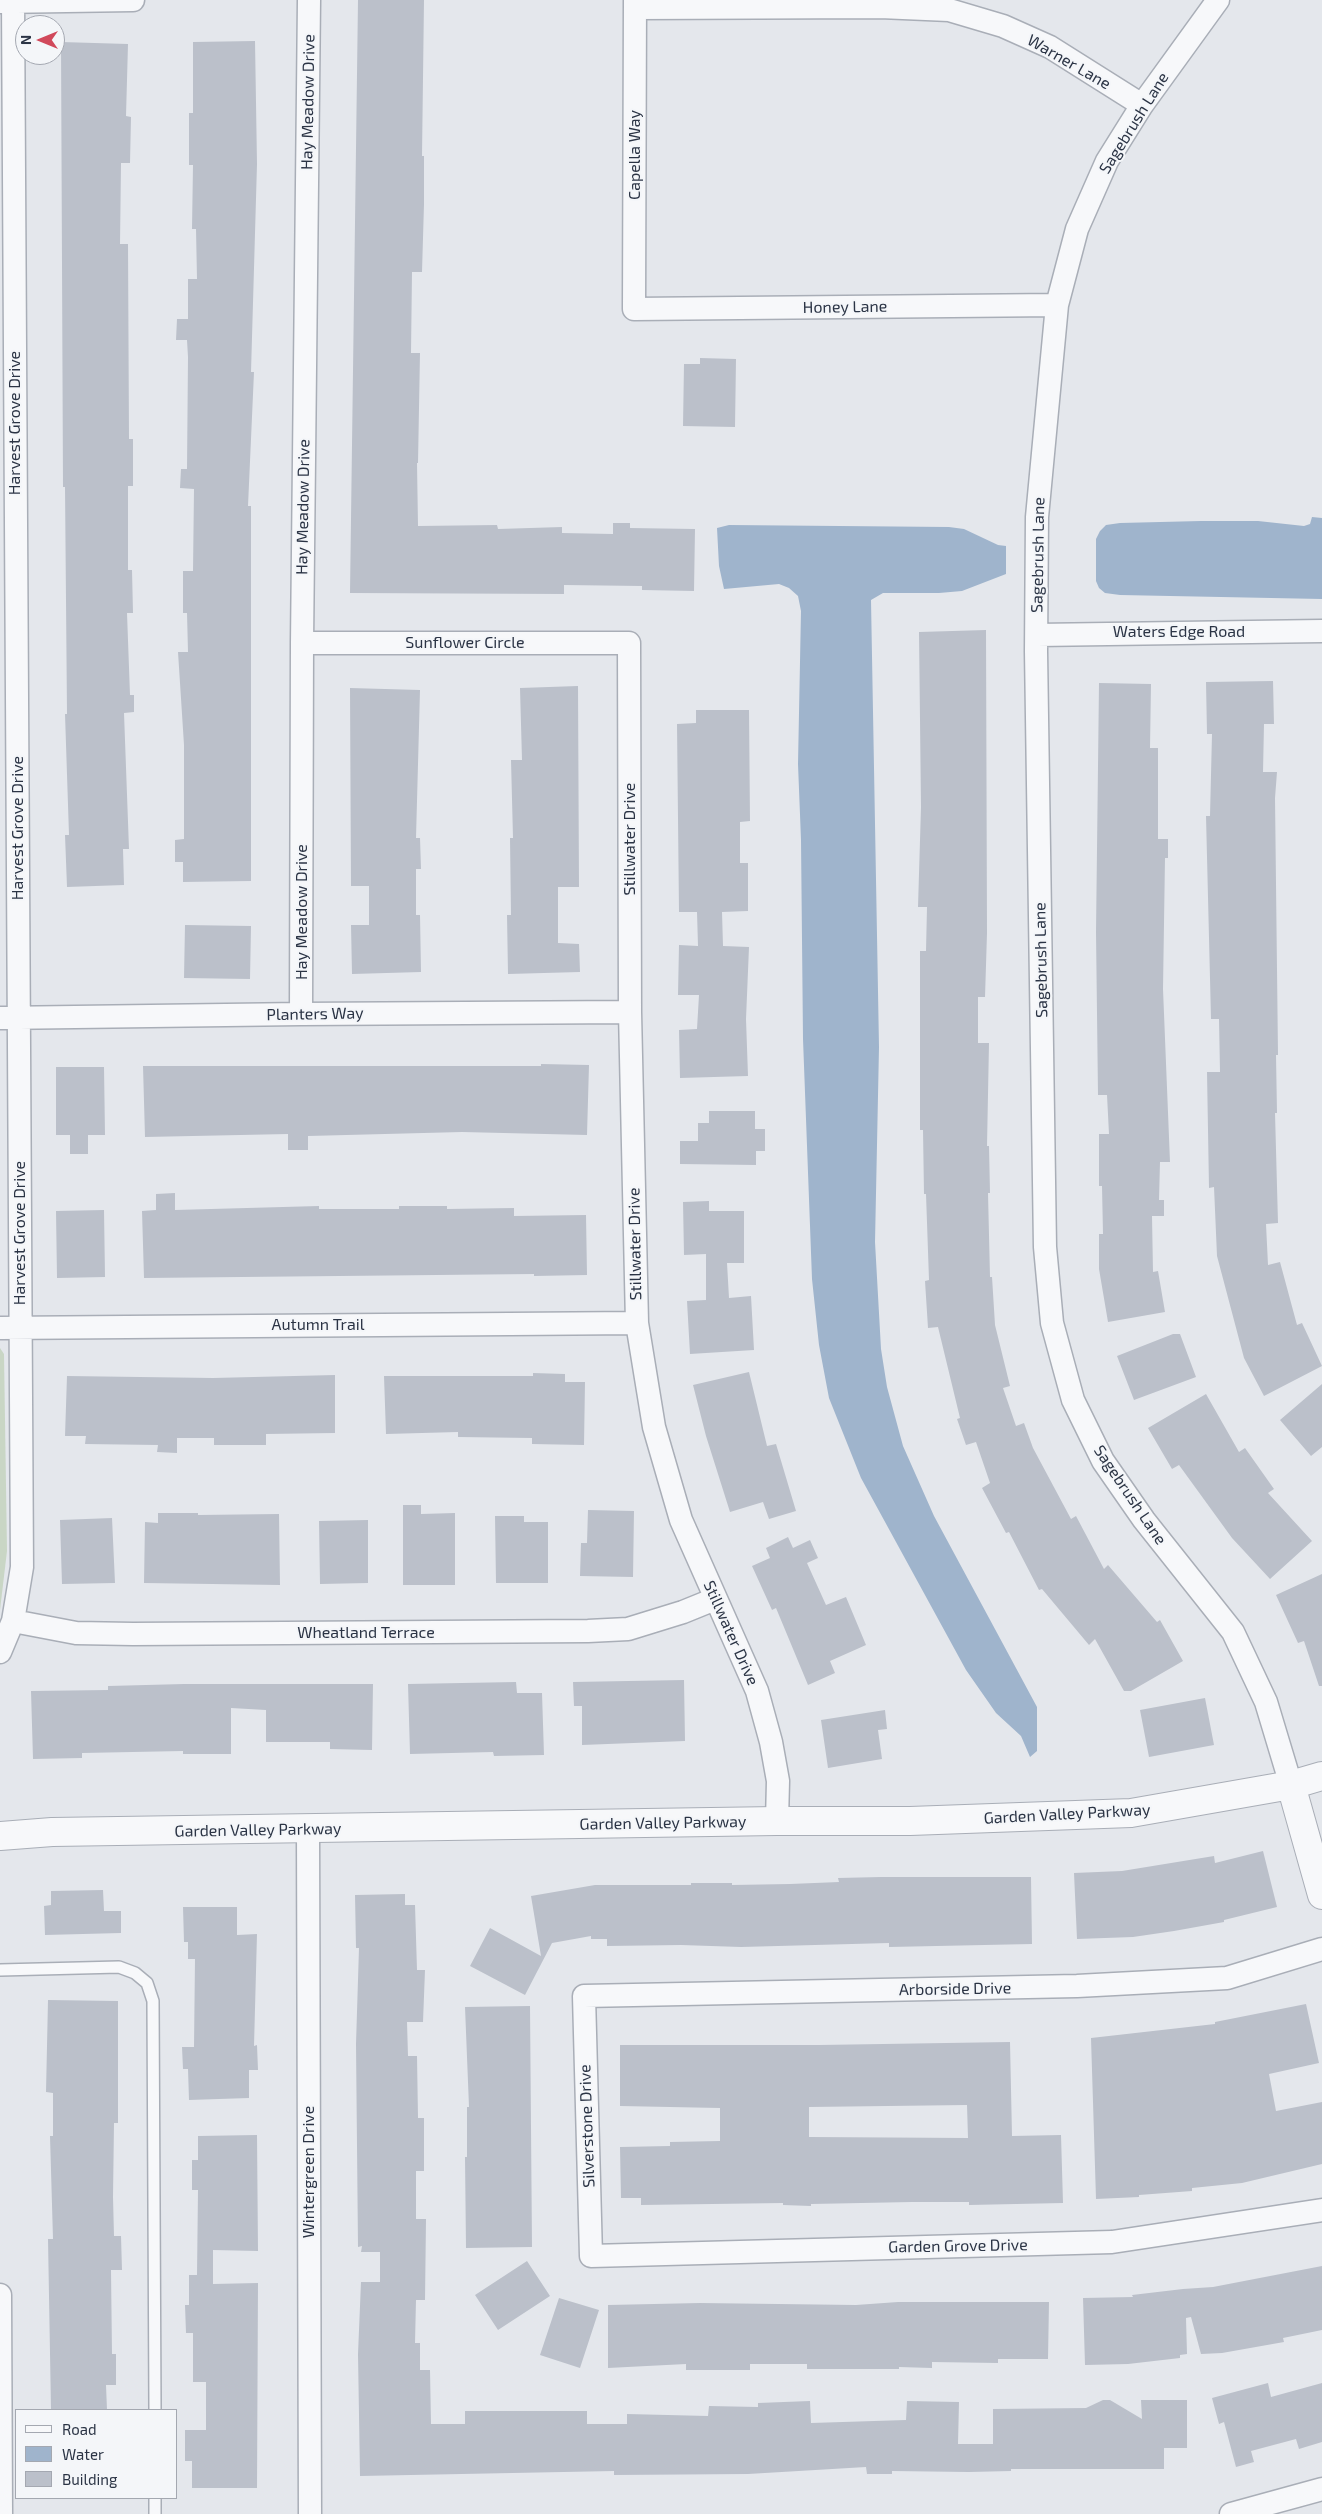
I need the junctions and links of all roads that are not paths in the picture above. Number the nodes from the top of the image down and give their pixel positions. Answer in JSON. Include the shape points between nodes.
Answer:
{"nodes":[{"id":1,"x":134,"y":0,"type":"edge"},
{"id":2,"x":309,"y":0,"type":"edge"},
{"id":3,"x":1218,"y":0,"type":"edge"},
{"id":4,"x":8,"y":1,"type":"edge"},
{"id":5,"x":636,"y":4,"type":"edge"},
{"id":6,"x":1142,"y":105,"type":"junction"},
{"id":7,"x":1057,"y":305,"type":"junction"},
{"id":8,"x":634,"y":309,"type":"joint"},
{"id":9,"x":1322,"y":631,"type":"edge"},
{"id":10,"x":1037,"y":635,"type":"junction"},
{"id":11,"x":302,"y":643,"type":"junction"},
{"id":12,"x":629,"y":643,"type":"joint"},
{"id":13,"x":630,"y":1012,"type":"junction"},
{"id":14,"x":301,"y":1014,"type":"junction"},
{"id":15,"x":9,"y":1018,"type":"edge"},
{"id":16,"x":637,"y":1323,"type":"junction"},
{"id":17,"x":10,"y":1328,"type":"edge"},
{"id":18,"x":714,"y":1600,"type":"junction"},
{"id":19,"x":13,"y":1621,"type":"junction"},
{"id":20,"x":0,"y":1652,"type":"edge"},
{"id":21,"x":1322,"y":1776,"type":"edge"},
{"id":22,"x":1291,"y":1785,"type":"junction"},
{"id":23,"x":777,"y":1821,"type":"junction"},
{"id":24,"x":308,"y":1830,"type":"junction"},
{"id":25,"x":0,"y":1836,"type":"edge"},
{"id":26,"x":1322,"y":1895,"type":"edge"},
{"id":27,"x":1322,"y":1950,"type":"edge"},
{"id":28,"x":0,"y":1970,"type":"edge"},
{"id":29,"x":584,"y":1996,"type":"joint"},
{"id":30,"x":1322,"y":2210,"type":"edge"},
{"id":31,"x":591,"y":2256,"type":"joint"},
{"id":32,"x":0,"y":2295,"type":"edge"},
{"id":33,"x":155,"y":2409,"type":"edge"},
{"id":34,"x":1322,"y":2489,"type":"edge"},
{"id":35,"x":155,"y":2499,"type":"edge"},
{"id":36,"x":1,"y":2514,"type":"edge"},
{"id":37,"x":155,"y":2514,"type":"edge"},
{"id":38,"x":310,"y":2514,"type":"edge"},
{"id":39,"x":1231,"y":2514,"type":"edge"}],
"edges":[{"from":1,"to":4,"type":"street"},
{"from":2,"to":11,"type":"street","name":"Hay Meadow Drive"},
{"from":3,"to":6,"type":"street","name":"Sagebrush Lane"},
{"from":4,"to":15,"type":"street","name":"Harvest Grove Drive"},
{"from":5,"to":6,"type":"street","name":"Warner Lane","via":[[949,10],[1003,26],[1050,47]]},
{"from":5,"to":8,"type":"street","name":"Capella Way"},
{"from":6,"to":7,"type":"street","name":"Sagebrush Lane","via":[[1107,160],[1077,229]]},
{"from":7,"to":8,"type":"street","name":"Honey Lane"},
{"from":7,"to":10,"type":"street","name":"Sagebrush Lane","via":[[1037,517]]},
{"from":9,"to":10,"type":"street","name":"Waters Edge Road"},
{"from":10,"to":22,"type":"street","name":"Sagebrush Lane","via":[[1044,1238],[1052,1323],[1073,1400],[1103,1461],[1144,1520],[1233,1632],[1266,1702]]},
{"from":11,"to":12,"type":"street","name":"Sunflower Circle"},
{"from":11,"to":14,"type":"street","name":"Hay Meadow Drive"},
{"from":12,"to":13,"type":"street","name":"Stillwater Drive"},
{"from":13,"to":14,"type":"street","name":"Planters Way"},
{"from":13,"to":16,"type":"street","name":"Stillwater Drive"},
{"from":14,"to":15,"type":"street","name":"Planters Way"},
{"from":15,"to":17,"type":"street","name":"Harvest Grove Drive"},
{"from":16,"to":17,"type":"street","name":"Autumn Trail"},
{"from":16,"to":18,"type":"street","name":"Stillwater Drive","via":[[654,1427],[681,1520]]},
{"from":17,"to":19,"type":"street","name":"Harvest Grove Drive","via":[[22,1567]]},
{"from":18,"to":19,"type":"street","name":"Wheatland Terrace","via":[[628,1629],[588,1631],[133,1634],[76,1633]]},
{"from":18,"to":23,"type":"street","name":"Stillwater Drive","via":[[757,1691],[772,1742],[778,1780]]},
{"from":19,"to":20,"type":"street","name":"Harvest Grove Drive"},
{"from":21,"to":22,"type":"street","name":"Garden Valley Parkway"},
{"from":22,"to":23,"type":"street","name":"Garden Valley Parkway","via":[[1131,1813],[910,1821]]},
{"from":22,"to":26,"type":"street","name":"Sagebrush Lane"},
{"from":23,"to":24,"type":"street","name":"Garden Valley Parkway"},
{"from":24,"to":25,"type":"street","name":"Garden Valley Parkway","via":[[52,1832]]},
{"from":24,"to":38,"type":"street","name":"Wintergreen Drive"},
{"from":27,"to":29,"type":"street","name":"Arborside Drive","via":[[1217,1979],[1077,1986]]},
{"from":28,"to":33,"type":"lane","via":[[119,1967],[136,1973],[147,1983],[153,2001]]},
{"from":29,"to":31,"type":"street","name":"Silverstone Drive"},
{"from":30,"to":31,"type":"street","name":"Garden Grove Drive","via":[[1112,2242]]},
{"from":32,"to":36,"type":"street"},
{"from":34,"to":39,"type":"street"},
{"from":35,"to":37,"type":"lane"}]}
